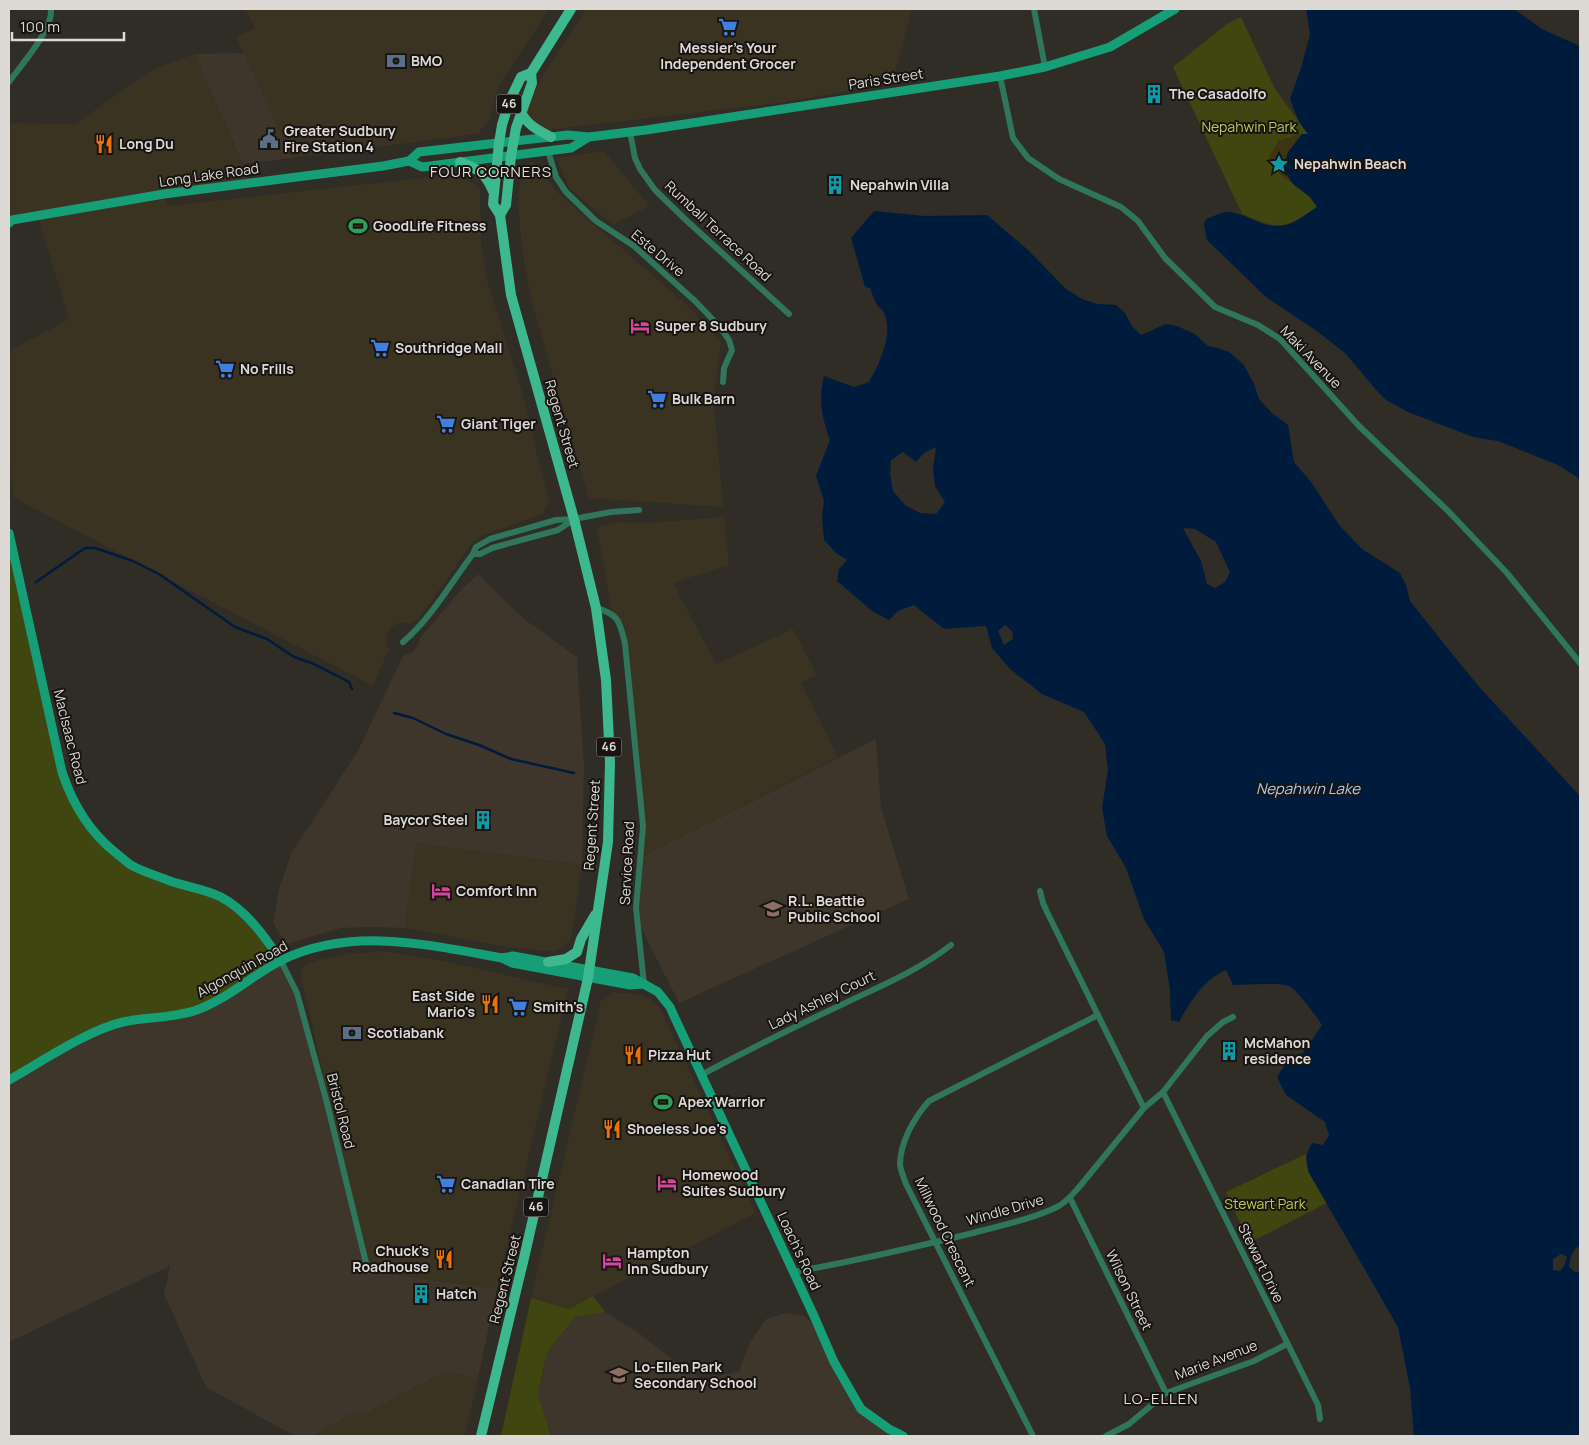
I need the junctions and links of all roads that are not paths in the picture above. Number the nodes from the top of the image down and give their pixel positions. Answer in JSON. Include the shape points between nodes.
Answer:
{"nodes":[{"id":1,"x":51,"y":9,"type":"edge"},
{"id":2,"x":571,"y":9,"type":"edge"},
{"id":3,"x":1034,"y":9,"type":"edge"},
{"id":4,"x":1175,"y":9,"type":"edge"},
{"id":5,"x":1045,"y":67,"type":"junction"},
{"id":6,"x":531,"y":73,"type":"junction"},
{"id":7,"x":1000,"y":76,"type":"junction"},
{"id":8,"x":9,"y":82,"type":"edge"},
{"id":9,"x":522,"y":112,"type":"junction"},
{"id":10,"x":630,"y":132,"type":"junction"},
{"id":11,"x":589,"y":136,"type":"junction"},
{"id":12,"x":551,"y":137,"type":"junction"},
{"id":13,"x":514,"y":141,"type":"junction"},
{"id":14,"x":499,"y":143,"type":"junction"},
{"id":15,"x":548,"y":151,"type":"junction"},
{"id":16,"x":511,"y":156,"type":"junction"},
{"id":17,"x":497,"y":157,"type":"junction"},
{"id":18,"x":409,"y":160,"type":"junction"},
{"id":19,"x":460,"y":162,"type":"junction"},
{"id":20,"x":494,"y":191,"type":"junction"},
{"id":21,"x":500,"y":215,"type":"junction"},
{"id":22,"x":10,"y":220,"type":"edge"},
{"id":23,"x":789,"y":314,"type":"dead end"},
{"id":24,"x":723,"y":382,"type":"dead end"},
{"id":25,"x":639,"y":510,"type":"dead end"},
{"id":26,"x":574,"y":519,"type":"junction"},
{"id":27,"x":9,"y":533,"type":"edge"},
{"id":28,"x":596,"y":608,"type":"junction"},
{"id":29,"x":403,"y":642,"type":"dead end"},
{"id":30,"x":1580,"y":663,"type":"edge"},
{"id":31,"x":1040,"y":890,"type":"dead end"},
{"id":32,"x":598,"y":910,"type":"junction"},
{"id":33,"x":951,"y":945,"type":"dead end"},
{"id":34,"x":502,"y":958,"type":"junction"},
{"id":35,"x":281,"y":961,"type":"junction"},
{"id":36,"x":548,"y":962,"type":"junction"},
{"id":37,"x":589,"y":974,"type":"junction"},
{"id":38,"x":644,"y":984,"type":"junction"},
{"id":39,"x":1098,"y":1015,"type":"junction"},
{"id":40,"x":1233,"y":1017,"type":"dead end"},
{"id":41,"x":702,"y":1074,"type":"junction"},
{"id":42,"x":9,"y":1080,"type":"edge"},
{"id":43,"x":1163,"y":1092,"type":"junction"},
{"id":44,"x":1144,"y":1108,"type":"junction"},
{"id":45,"x":1070,"y":1198,"type":"junction"},
{"id":46,"x":936,"y":1242,"type":"junction"},
{"id":47,"x":368,"y":1271,"type":"dead end"},
{"id":48,"x":793,"y":1272,"type":"junction"},
{"id":49,"x":1287,"y":1344,"type":"junction"},
{"id":50,"x":1166,"y":1393,"type":"junction"},
{"id":51,"x":1320,"y":1419,"type":"dead end"},
{"id":52,"x":481,"y":1436,"type":"edge"},
{"id":53,"x":903,"y":1436,"type":"edge"},
{"id":54,"x":1033,"y":1436,"type":"edge"},
{"id":55,"x":1106,"y":1436,"type":"edge"}],
"edges":[{"from":1,"to":8,"type":"street","via":[[45,32]]},
{"from":2,"to":6,"type":"main road","name":"Regent Street","number":"46"},
{"from":3,"to":5,"type":"street"},
{"from":4,"to":5,"type":"street","name":"Paris Street","via":[[1110,47]]},
{"from":5,"to":7,"type":"street","name":"Paris Street"},
{"from":6,"to":9,"type":"main road","name":"Regent Street","number":"46","via":[[532,83]]},
{"from":6,"to":14,"type":"main road","name":"Regent Street","number":"46","via":[[521,77],[509,102]]},
{"from":7,"to":10,"type":"street","name":"Paris Street"},
{"from":7,"to":30,"type":"street","name":"Maki Avenue","via":[[1013,138],[1028,158],[1060,179],[1121,207],[1138,221],[1165,258],[1215,307],[1258,325],[1280,339],[1359,426],[1507,573]]},
{"from":9,"to":12,"type":"main road","via":[[528,123]]},
{"from":9,"to":13,"type":"main road","name":"Regent Street","number":"46"},
{"from":10,"to":11,"type":"street","name":"Paris Street"},
{"from":10,"to":23,"type":"street","name":"Rumball Terrace Road","via":[[635,158],[655,190]]},
{"from":11,"to":12,"type":"street","name":"Paris Street"},
{"from":11,"to":15,"type":"street","name":"Paris Street","via":[[571,148]]},
{"from":12,"to":13,"type":"street","name":"Paris Street"},
{"from":13,"to":14,"type":"street","name":"Long Lake Road"},
{"from":13,"to":16,"type":"main road","name":"Regent Street","number":"46"},
{"from":14,"to":17,"type":"main road","name":"Regent Street","number":"46"},
{"from":14,"to":18,"type":"street","name":"Long Lake Road","via":[[419,152]]},
{"from":15,"to":16,"type":"street","name":"Paris Street"},
{"from":15,"to":24,"type":"street","name":"Este Drive","via":[[556,176],[566,192],[596,221],[634,246],[720,327],[732,350],[724,368]]},
{"from":16,"to":17,"type":"street","name":"Long Lake Road"},
{"from":16,"to":21,"type":"main road","name":"Regent Street","number":"46","via":[[506,205]]},
{"from":17,"to":19,"type":"street","name":"Long Lake Road"},
{"from":17,"to":20,"type":"main road","name":"Regent Street","number":"46"},
{"from":18,"to":19,"type":"street","name":"Long Lake Road","via":[[422,166]]},
{"from":18,"to":22,"type":"street","name":"Long Lake Road","via":[[164,194]]},
{"from":19,"to":20,"type":"main road","via":[[483,173]]},
{"from":20,"to":21,"type":"main road","name":"Regent Street","number":"46","via":[[493,204]]},
{"from":21,"to":26,"type":"main road","name":"Regent Street","number":"46","via":[[512,295]]},
{"from":25,"to":26,"type":"street"},
{"from":26,"to":28,"type":"main road","name":"Regent Street","number":"46"},
{"from":26,"to":29,"type":"street","via":[[557,530],[474,554],[427,618]]},
{"from":27,"to":35,"type":"street","name":"MacIsaac Road","via":[[62,772],[78,812],[108,846],[131,865],[222,897],[240,910]]},
{"from":28,"to":32,"type":"main road","name":"Regent Street","number":"46","via":[[606,680],[610,762],[608,842]]},
{"from":28,"to":38,"type":"street","name":"Service Road","via":[[612,614],[621,626],[625,644],[643,826],[636,908]]},
{"from":31,"to":39,"type":"street","via":[[1042,903]]},
{"from":32,"to":36,"type":"main road","via":[[577,952],[566,959]]},
{"from":32,"to":37,"type":"main road","name":"Regent Street","number":"46"},
{"from":33,"to":41,"type":"street","name":"Lady Ashley Court","via":[[907,973]]},
{"from":34,"to":35,"type":"street","name":"Algonquin Road","via":[[392,940],[319,946]]},
{"from":34,"to":36,"type":"street","name":"Algonquin Road","via":[[513,956]]},
{"from":34,"to":37,"type":"street","name":"Algonquin Road","via":[[512,963]]},
{"from":35,"to":42,"type":"street","name":"Algonquin Road","via":[[215,1002],[178,1015],[123,1022],[103,1029]]},
{"from":35,"to":47,"type":"street","name":"Bristol Road","via":[[297,993]]},
{"from":36,"to":37,"type":"street","name":"Algonquin Road"},
{"from":37,"to":38,"type":"street","via":[[630,985]]},
{"from":37,"to":52,"type":"main road","name":"Regent Street","number":"46"},
{"from":38,"to":41,"type":"street","name":"Loach's Road","via":[[658,992],[670,1007]]},
{"from":39,"to":44,"type":"street"},
{"from":39,"to":46,"type":"street","name":"Millwood Crescent","via":[[929,1101],[916,1115],[902,1148],[900,1166]]},
{"from":40,"to":43,"type":"street","name":"Windle Drive","via":[[1207,1036]]},
{"from":41,"to":48,"type":"street","name":"Loach's Road"},
{"from":43,"to":44,"type":"street","name":"Windle Drive"},
{"from":43,"to":49,"type":"street","name":"Stewart Drive"},
{"from":44,"to":45,"type":"street","name":"Windle Drive"},
{"from":45,"to":46,"type":"street","name":"Windle Drive","via":[[1036,1215]]},
{"from":45,"to":50,"type":"street","name":"Wilson Street"},
{"from":46,"to":48,"type":"street","name":"Windle Drive"},
{"from":46,"to":54,"type":"street","name":"Millwood Crescent"},
{"from":48,"to":53,"type":"street","name":"Loach's Road","via":[[834,1362],[861,1409]]},
{"from":49,"to":50,"type":"street","name":"Marie Avenue","via":[[1254,1361]]},
{"from":49,"to":51,"type":"street","name":"Stewart Drive","via":[[1318,1405]]},
{"from":50,"to":55,"type":"street","name":"Marie Avenue","via":[[1129,1424]]}]}
